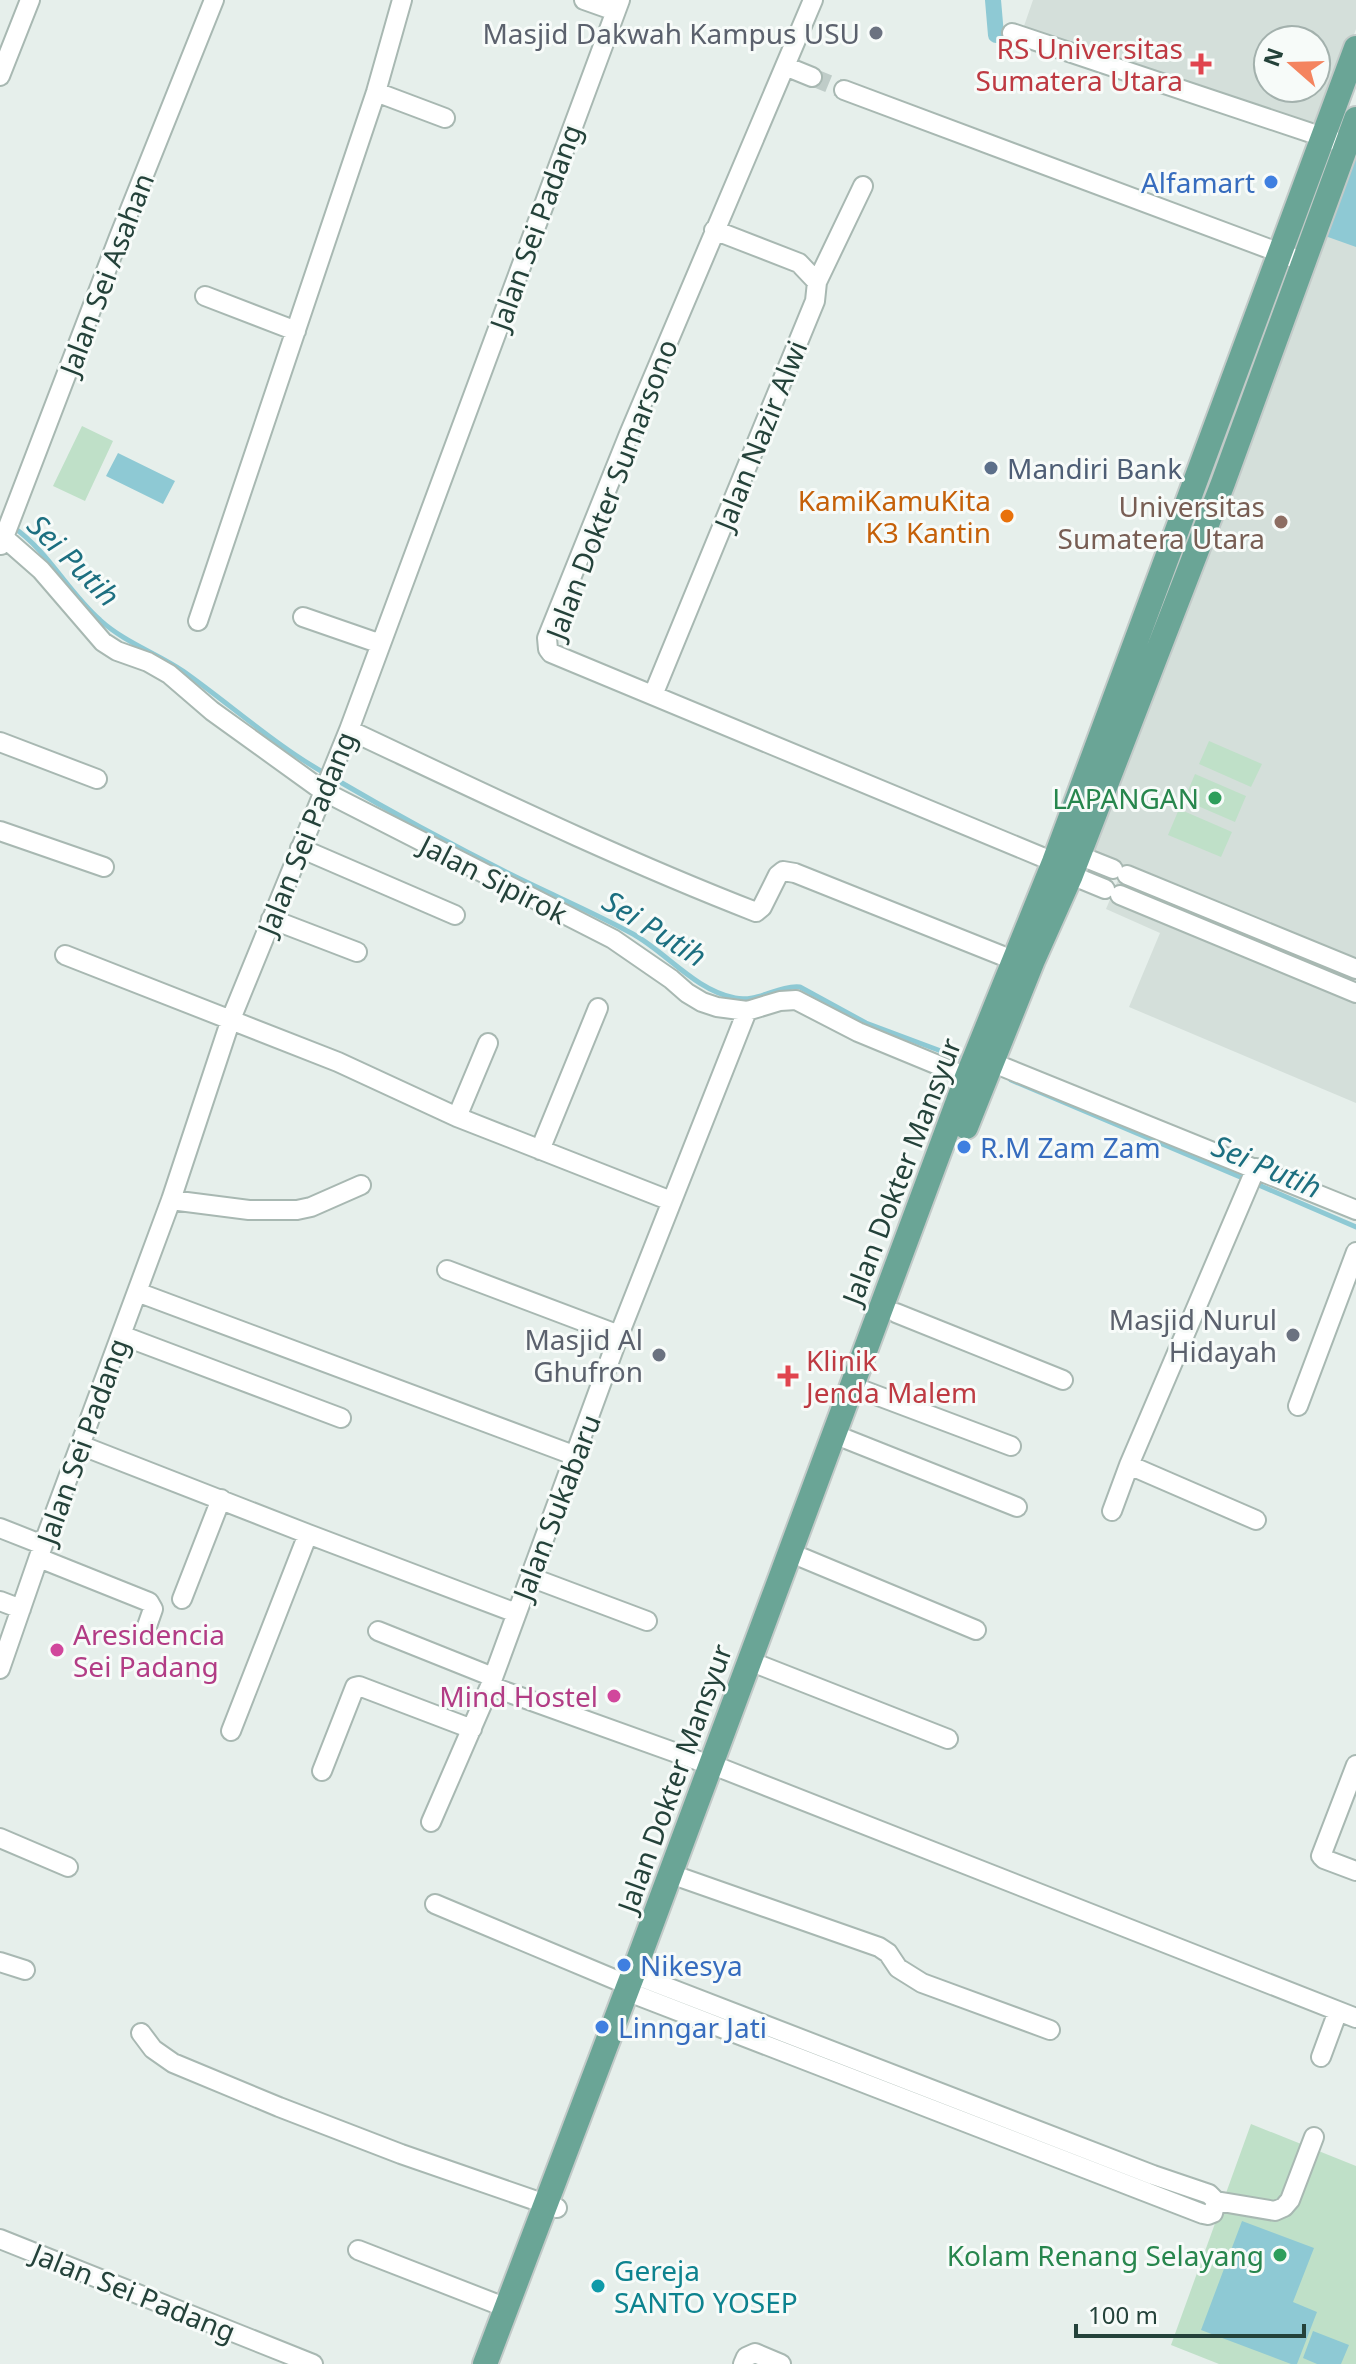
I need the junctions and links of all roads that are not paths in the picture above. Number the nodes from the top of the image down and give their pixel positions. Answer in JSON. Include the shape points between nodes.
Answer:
{"nodes":[{"id":1,"x":30,"y":0,"type":"edge"},
{"id":2,"x":214,"y":0,"type":"edge"},
{"id":3,"x":402,"y":0,"type":"edge"},
{"id":4,"x":584,"y":0,"type":"edge"},
{"id":5,"x":813,"y":0,"type":"edge"},
{"id":6,"x":617,"y":5,"type":"edge"},
{"id":7,"x":1012,"y":33,"type":"dead end"},
{"id":8,"x":1356,"y":48,"type":"edge"},
{"id":9,"x":785,"y":66,"type":"junction"},
{"id":10,"x":0,"y":76,"type":"edge"},
{"id":11,"x":812,"y":77,"type":"tunnel mouth"},
{"id":12,"x":844,"y":90,"type":"tunnel mouth"},
{"id":13,"x":376,"y":92,"type":"junction"},
{"id":14,"x":445,"y":118,"type":"dead end"},
{"id":15,"x":1356,"y":119,"type":"edge"},
{"id":16,"x":1323,"y":137,"type":"junction"},
{"id":17,"x":1347,"y":145,"type":"junction"},
{"id":18,"x":863,"y":186,"type":"dead end"},
{"id":19,"x":1290,"y":224,"type":"junction"},
{"id":20,"x":714,"y":230,"type":"junction"},
{"id":21,"x":1314,"y":232,"type":"junction"},
{"id":22,"x":1279,"y":252,"type":"junction"},
{"id":23,"x":1304,"y":262,"type":"junction"},
{"id":24,"x":817,"y":282,"type":"junction"},
{"id":25,"x":205,"y":296,"type":"dead end"},
{"id":26,"x":296,"y":331,"type":"junction"},
{"id":27,"x":5,"y":532,"type":"edge"},
{"id":28,"x":303,"y":617,"type":"dead end"},
{"id":29,"x":198,"y":621,"type":"dead end"},
{"id":30,"x":381,"y":644,"type":"junction"},
{"id":31,"x":653,"y":695,"type":"junction"},
{"id":32,"x":349,"y":730,"type":"junction"},
{"id":33,"x":0,"y":742,"type":"edge"},
{"id":34,"x":97,"y":779,"type":"dead end"},
{"id":35,"x":328,"y":781,"type":"junction"},
{"id":36,"x":0,"y":831,"type":"edge"},
{"id":37,"x":300,"y":848,"type":"junction"},
{"id":38,"x":1068,"y":864,"type":"junction"},
{"id":39,"x":104,"y":867,"type":"dead end"},
{"id":40,"x":455,"y":915,"type":"dead end"},
{"id":41,"x":271,"y":919,"type":"junction"},
{"id":42,"x":357,"y":952,"type":"dead end"},
{"id":43,"x":65,"y":955,"type":"dead end"},
{"id":44,"x":1323,"y":955,"type":"junction"},
{"id":45,"x":1013,"y":960,"type":"junction"},
{"id":46,"x":1356,"y":969,"type":"edge"},
{"id":47,"x":1313,"y":976,"type":"junction"},
{"id":48,"x":1356,"y":993,"type":"edge"},
{"id":49,"x":598,"y":1008,"type":"dead end"},
{"id":50,"x":747,"y":1011,"type":"junction"},
{"id":51,"x":231,"y":1019,"type":"junction"},
{"id":52,"x":488,"y":1043,"type":"dead end"},
{"id":53,"x":980,"y":1068,"type":"junction"},
{"id":54,"x":457,"y":1117,"type":"junction"},
{"id":55,"x":540,"y":1150,"type":"junction"},
{"id":56,"x":1252,"y":1178,"type":"junction"},
{"id":57,"x":361,"y":1185,"type":"dead end"},
{"id":58,"x":171,"y":1200,"type":"junction"},
{"id":59,"x":671,"y":1201,"type":"junction"},
{"id":60,"x":1356,"y":1210,"type":"edge"},
{"id":61,"x":1356,"y":1252,"type":"edge"},
{"id":62,"x":447,"y":1270,"type":"dead end"},
{"id":63,"x":137,"y":1292,"type":"junction"},
{"id":64,"x":896,"y":1313,"type":"junction"},
{"id":65,"x":121,"y":1335,"type":"junction"},
{"id":66,"x":619,"y":1335,"type":"junction"},
{"id":67,"x":1063,"y":1380,"type":"dead end"},
{"id":68,"x":865,"y":1391,"type":"junction"},
{"id":69,"x":1298,"y":1406,"type":"dead end"},
{"id":70,"x":341,"y":1418,"type":"dead end"},
{"id":71,"x":846,"y":1439,"type":"junction"},
{"id":72,"x":80,"y":1445,"type":"junction"},
{"id":73,"x":1011,"y":1446,"type":"dead end"},
{"id":74,"x":576,"y":1456,"type":"junction"},
{"id":75,"x":1129,"y":1465,"type":"junction"},
{"id":76,"x":221,"y":1499,"type":"junction"},
{"id":77,"x":1017,"y":1507,"type":"dead end"},
{"id":78,"x":1112,"y":1511,"type":"dead end"},
{"id":79,"x":1256,"y":1520,"type":"dead end"},
{"id":80,"x":0,"y":1528,"type":"edge"},
{"id":81,"x":308,"y":1534,"type":"junction"},
{"id":82,"x":41,"y":1551,"type":"junction"},
{"id":83,"x":803,"y":1558,"type":"junction"},
{"id":84,"x":530,"y":1577,"type":"junction"},
{"id":85,"x":182,"y":1599,"type":"dead end"},
{"id":86,"x":0,"y":1601,"type":"edge"},
{"id":87,"x":21,"y":1609,"type":"junction"},
{"id":88,"x":516,"y":1613,"type":"junction"},
{"id":89,"x":647,"y":1621,"type":"dead end"},
{"id":90,"x":146,"y":1629,"type":"dead end"},
{"id":91,"x":976,"y":1630,"type":"dead end"},
{"id":92,"x":378,"y":1631,"type":"dead end"},
{"id":93,"x":762,"y":1666,"type":"junction"},
{"id":94,"x":0,"y":1669,"type":"edge"},
{"id":95,"x":491,"y":1681,"type":"junction"},
{"id":96,"x":472,"y":1729,"type":"junction"},
{"id":97,"x":231,"y":1731,"type":"dead end"},
{"id":98,"x":948,"y":1739,"type":"dead end"},
{"id":99,"x":1356,"y":1765,"type":"edge"},
{"id":100,"x":716,"y":1767,"type":"junction"},
{"id":101,"x":322,"y":1771,"type":"dead end"},
{"id":102,"x":431,"y":1822,"type":"dead end"},
{"id":103,"x":0,"y":1838,"type":"edge"},
{"id":104,"x":68,"y":1867,"type":"dead end"},
{"id":105,"x":1356,"y":1871,"type":"edge"},
{"id":106,"x":682,"y":1878,"type":"junction"},
{"id":107,"x":435,"y":1904,"type":"dead end"},
{"id":108,"x":0,"y":1962,"type":"edge"},
{"id":109,"x":25,"y":1970,"type":"dead end"},
{"id":110,"x":633,"y":1985,"type":"junction"},
{"id":111,"x":1347,"y":2014,"type":"edge"},
{"id":112,"x":1050,"y":2030,"type":"dead end"},
{"id":113,"x":141,"y":2033,"type":"dead end"},
{"id":114,"x":1321,"y":2057,"type":"dead end"},
{"id":115,"x":954,"y":2109,"type":"junction"},
{"id":116,"x":1314,"y":2137,"type":"dead end"},
{"id":117,"x":1094,"y":2152,"type":"junction"},
{"id":118,"x":1087,"y":2170,"type":"junction"},
{"id":119,"x":1216,"y":2201,"type":"junction"},
{"id":120,"x":551,"y":2206,"type":"junction"},
{"id":121,"x":0,"y":2239,"type":"edge"},
{"id":122,"x":358,"y":2250,"type":"dead end"},
{"id":123,"x":507,"y":2308,"type":"junction"},
{"id":124,"x":313,"y":2364,"type":"edge"},
{"id":125,"x":485,"y":2364,"type":"edge"},
{"id":126,"x":498,"y":2364,"type":"edge"},
{"id":127,"x":743,"y":2364,"type":"edge"},
{"id":128,"x":781,"y":2364,"type":"edge"}],
"edges":[{"from":1,"to":10,"type":"street"},
{"from":2,"to":27,"type":"street","name":"Jalan Sei Asahan"},
{"from":3,"to":13,"type":"street"},
{"from":4,"to":6,"type":"street"},
{"from":5,"to":9,"type":"street","name":"Jalan Dokter Sumarsono"},
{"from":6,"to":30,"type":"street","name":"Jalan Sei Padang"},
{"from":7,"to":16,"type":"street"},
{"from":8,"to":16,"type":"main road","name":"Jalan Dokter Mansyur"},
{"from":9,"to":11,"type":"street"},
{"from":9,"to":20,"type":"street","name":"Jalan Dokter Sumarsono"},
{"from":12,"to":22,"type":"street"},
{"from":13,"to":14,"type":"street"},
{"from":13,"to":26,"type":"street"},
{"from":15,"to":17,"type":"main road","name":"Jalan Dokter Mansyur"},
{"from":16,"to":17,"type":"street"},
{"from":16,"to":19,"type":"main road","name":"Jalan Dokter Mansyur"},
{"from":17,"to":21,"type":"main road","name":"Jalan Dokter Mansyur"},
{"from":18,"to":24,"type":"street","name":"Jalan Nazir Alwi"},
{"from":19,"to":21,"type":"street"},
{"from":19,"to":22,"type":"main road","name":"Jalan Dokter Mansyur"},
{"from":20,"to":24,"type":"street","via":[[799,263]]},
{"from":20,"to":31,"type":"street","name":"Jalan Dokter Sumarsono","via":[[547,638],[551,653]]},
{"from":21,"to":23,"type":"main road","name":"Jalan Dokter Mansyur"},
{"from":22,"to":23,"type":"street"},
{"from":22,"to":38,"type":"main road","name":"Jalan Dokter Mansyur"},
{"from":23,"to":38,"type":"main road","name":"Jalan Dokter Mansyur","via":[[1223,483]]},
{"from":24,"to":31,"type":"street","name":"Jalan Nazir Alwi","via":[[815,301]]},
{"from":25,"to":26,"type":"street"},
{"from":26,"to":29,"type":"street"},
{"from":27,"to":35,"type":"street","name":"Jalan Sipirok","via":[[103,642],[169,674],[212,711]]},
{"from":28,"to":30,"type":"street"},
{"from":30,"to":32,"type":"street","name":"Jalan Sei Padang"},
{"from":31,"to":38,"type":"street","name":"Jalan Dokter Sumarsono"},
{"from":32,"to":35,"type":"street","name":"Jalan Sei Padang"},
{"from":32,"to":45,"type":"street","via":[[754,912],[760,911],[778,875],[795,873]]},
{"from":33,"to":34,"type":"street"},
{"from":35,"to":37,"type":"street","name":"Jalan Sei Padang"},
{"from":35,"to":50,"type":"street","name":"Jalan Sipirok","via":[[613,939],[702,1002]]},
{"from":36,"to":39,"type":"street"},
{"from":37,"to":40,"type":"street"},
{"from":37,"to":41,"type":"street","name":"Jalan Sei Padang"},
{"from":38,"to":44,"type":"street","via":[[1120,872]]},
{"from":38,"to":45,"type":"main road","name":"Jalan Dokter Mansyur"},
{"from":38,"to":47,"type":"street","via":[[1112,892]]},
{"from":38,"to":53,"type":"main road","name":"Jalan Dokter Mansyur"},
{"from":41,"to":42,"type":"street"},
{"from":41,"to":51,"type":"street","name":"Jalan Sei Padang"},
{"from":43,"to":51,"type":"street"},
{"from":44,"to":46,"type":"street"},
{"from":44,"to":47,"type":"street"},
{"from":45,"to":53,"type":"main road","name":"Jalan Dokter Mansyur"},
{"from":47,"to":48,"type":"street"},
{"from":49,"to":55,"type":"street"},
{"from":50,"to":53,"type":"street","name":"Jalan Sipirok","via":[[796,1000],[858,1032]]},
{"from":50,"to":59,"type":"street","name":"Jalan Sukabaru"},
{"from":51,"to":54,"type":"street"},
{"from":51,"to":58,"type":"street","name":"Jalan Sei Padang"},
{"from":52,"to":54,"type":"street"},
{"from":53,"to":56,"type":"street","name":"Jalan Sipirok"},
{"from":53,"to":64,"type":"main road","name":"Jalan Dokter Mansyur"},
{"from":53,"to":100,"type":"main road","name":"Jalan Dokter Mansyur"},
{"from":54,"to":55,"type":"street"},
{"from":55,"to":59,"type":"street"},
{"from":56,"to":60,"type":"street","name":"Jalan Sipirok"},
{"from":56,"to":75,"type":"street"},
{"from":57,"to":58,"type":"street","via":[[297,1210]]},
{"from":58,"to":63,"type":"street","name":"Jalan Sei Padang"},
{"from":59,"to":66,"type":"street","name":"Jalan Sukabaru"},
{"from":61,"to":69,"type":"street"},
{"from":62,"to":66,"type":"street"},
{"from":63,"to":65,"type":"street","name":"Jalan Sei Padang"},
{"from":63,"to":74,"type":"street"},
{"from":64,"to":67,"type":"street"},
{"from":64,"to":68,"type":"main road","name":"Jalan Dokter Mansyur"},
{"from":65,"to":70,"type":"street"},
{"from":65,"to":72,"type":"street","name":"Jalan Sei Padang"},
{"from":66,"to":74,"type":"street","name":"Jalan Sukabaru"},
{"from":68,"to":71,"type":"main road","name":"Jalan Dokter Mansyur"},
{"from":68,"to":73,"type":"street"},
{"from":71,"to":77,"type":"street"},
{"from":71,"to":83,"type":"main road","name":"Jalan Dokter Mansyur"},
{"from":72,"to":76,"type":"street"},
{"from":72,"to":82,"type":"street","name":"Jalan Sei Padang"},
{"from":74,"to":84,"type":"street","name":"Jalan Sukabaru"},
{"from":75,"to":78,"type":"street"},
{"from":75,"to":79,"type":"street"},
{"from":76,"to":81,"type":"street"},
{"from":76,"to":85,"type":"street"},
{"from":80,"to":82,"type":"street"},
{"from":81,"to":88,"type":"street"},
{"from":81,"to":97,"type":"street"},
{"from":82,"to":87,"type":"street","name":"Jalan Sei Padang"},
{"from":82,"to":90,"type":"street","via":[[149,1602],[153,1609]]},
{"from":83,"to":91,"type":"street"},
{"from":83,"to":93,"type":"main road","name":"Jalan Dokter Mansyur"},
{"from":84,"to":88,"type":"street","name":"Jalan Sukabaru"},
{"from":84,"to":89,"type":"street"},
{"from":86,"to":87,"type":"street"},
{"from":87,"to":94,"type":"street","name":"Jalan Sei Padang"},
{"from":88,"to":95,"type":"street","name":"Jalan Sukabaru"},
{"from":92,"to":95,"type":"street"},
{"from":93,"to":98,"type":"street"},
{"from":93,"to":100,"type":"main road","name":"Jalan Dokter Mansyur"},
{"from":95,"to":96,"type":"street","name":"Jalan Sukabaru"},
{"from":95,"to":100,"type":"street"},
{"from":96,"to":101,"type":"street","via":[[355,1687]]},
{"from":96,"to":102,"type":"street","name":"Jalan Sukabaru"},
{"from":99,"to":105,"type":"street","via":[[1321,1856]]},
{"from":100,"to":106,"type":"main road","name":"Jalan Dokter Mansyur"},
{"from":100,"to":110,"type":"main road","name":"Jalan Dokter Mansyur"},
{"from":100,"to":111,"type":"street"},
{"from":103,"to":104,"type":"street"},
{"from":106,"to":110,"type":"main road","name":"Jalan Dokter Mansyur"},
{"from":106,"to":112,"type":"street","via":[[879,1947],[922,1983]]},
{"from":107,"to":110,"type":"street"},
{"from":108,"to":109,"type":"street"},
{"from":110,"to":115,"type":"street"},
{"from":110,"to":120,"type":"main road","name":"Jalan Dokter Mansyur"},
{"from":111,"to":114,"type":"street"},
{"from":113,"to":120,"type":"street","via":[[153,2049],[184,2067],[401,2154]]},
{"from":115,"to":117,"type":"street"},
{"from":115,"to":118,"type":"street"},
{"from":116,"to":119,"type":"street","via":[[1284,2207],[1275,2211]]},
{"from":117,"to":118,"type":"street"},
{"from":117,"to":119,"type":"street"},
{"from":118,"to":119,"type":"street","via":[[1203,2214],[1213,2213]]},
{"from":120,"to":123,"type":"main road","name":"Jalan Dokter Mansyur"},
{"from":120,"to":126,"type":"main road","name":"Jalan Dokter Mansyur"},
{"from":121,"to":124,"type":"street","name":"Jalan Sei Padang"},
{"from":122,"to":123,"type":"street"},
{"from":123,"to":125,"type":"main road","name":"Jalan Dokter Mansyur"},
{"from":127,"to":128,"type":"street","via":[[755,2353]]}]}
